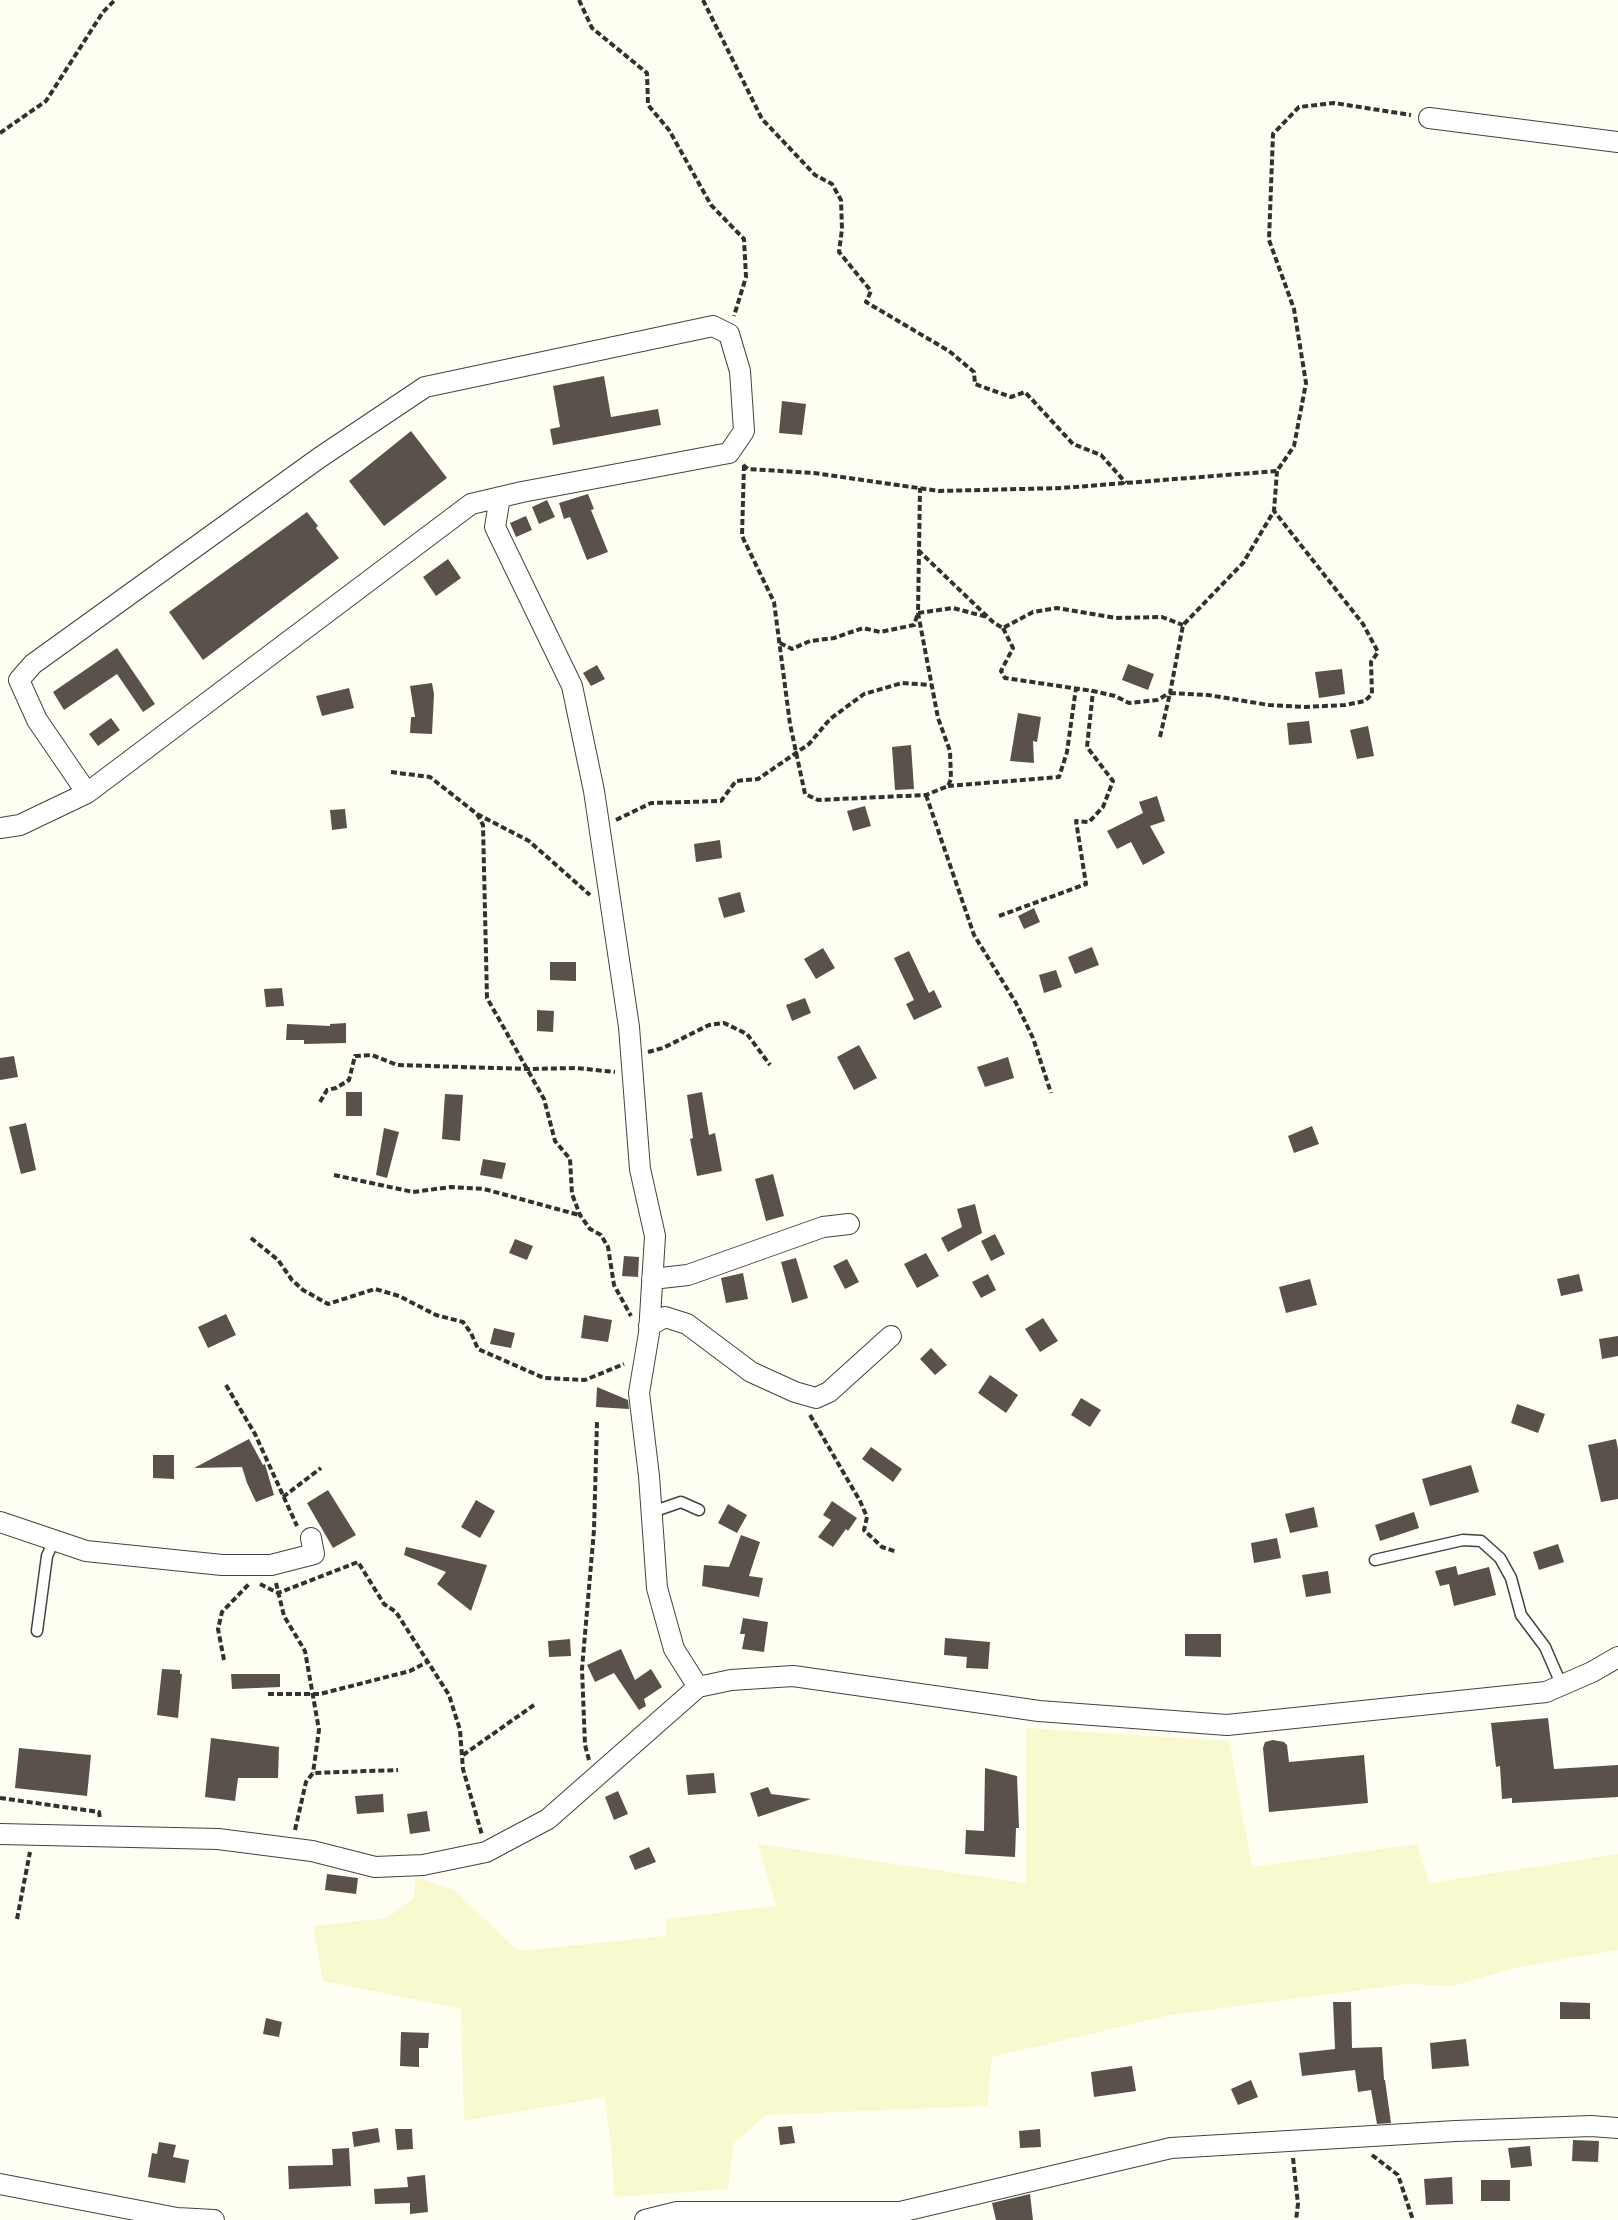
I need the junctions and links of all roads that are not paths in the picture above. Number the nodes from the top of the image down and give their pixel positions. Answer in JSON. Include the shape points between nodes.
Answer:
{"nodes":[{"id":1,"x":1429,"y":118,"type":"road end"},
{"id":2,"x":1618,"y":142,"type":"edge"},
{"id":3,"x":500,"y":497,"type":"junction"},
{"id":4,"x":87,"y":793,"type":"junction"},
{"id":5,"x":0,"y":828,"type":"edge"},
{"id":6,"x":849,"y":1224,"type":"dead end"},
{"id":7,"x":652,"y":1279,"type":"junction"},
{"id":8,"x":891,"y":1336,"type":"dead end"},
{"id":9,"x":647,"y":1340,"type":"junction"},
{"id":10,"x":699,"y":1510,"type":"dead end"},
{"id":11,"x":652,"y":1512,"type":"junction"},
{"id":12,"x":0,"y":1522,"type":"edge"},
{"id":13,"x":311,"y":1538,"type":"road end"},
{"id":14,"x":54,"y":1540,"type":"junction"},
{"id":15,"x":1375,"y":1560,"type":"dead end"},
{"id":16,"x":37,"y":1631,"type":"dead end"},
{"id":17,"x":1618,"y":1657,"type":"edge"},
{"id":18,"x":1562,"y":1686,"type":"junction"},
{"id":19,"x":698,"y":1687,"type":"junction"},
{"id":20,"x":0,"y":1834,"type":"edge"},
{"id":21,"x":1618,"y":2128,"type":"edge"},
{"id":22,"x":0,"y":2184,"type":"edge"},
{"id":23,"x":214,"y":2220,"type":"edge"},
{"id":24,"x":645,"y":2220,"type":"edge"}],
"edges":[{"from":1,"to":2,"type":"street"},
{"from":3,"to":4,"type":"street","via":[[471,504]]},
{"from":3,"to":4,"type":"street","via":[[736,459],[744,431],[740,371],[729,333],[713,326],[425,387],[319,458],[33,664],[19,680],[37,720]]},
{"from":3,"to":7,"type":"street","via":[[495,527],[572,686],[594,791],[629,1027],[640,1169],[655,1236]]},
{"from":4,"to":5,"type":"street","via":[[20,825]]},
{"from":6,"to":7,"type":"street","via":[[823,1227],[688,1275]]},
{"from":7,"to":9,"type":"street"},
{"from":8,"to":9,"type":"street","via":[[829,1392],[816,1398],[751,1372],[687,1324],[665,1317]]},
{"from":9,"to":11,"type":"street","via":[[639,1393]]},
{"from":10,"to":11,"type":"lane","via":[[681,1502]]},
{"from":11,"to":19,"type":"street","via":[[657,1588],[674,1649]]},
{"from":12,"to":14,"type":"street"},
{"from":13,"to":14,"type":"street","via":[[315,1554],[271,1565],[222,1565],[87,1551]]},
{"from":14,"to":16,"type":"lane","via":[[47,1556]]},
{"from":15,"to":18,"type":"lane","via":[[1463,1540],[1480,1541],[1500,1558],[1511,1578],[1521,1615],[1545,1647]]},
{"from":17,"to":18,"type":"street"},
{"from":18,"to":19,"type":"street","via":[[1546,1692],[1227,1725],[1039,1711],[793,1676],[730,1680]]},
{"from":19,"to":20,"type":"street","via":[[548,1819],[486,1852],[423,1865],[375,1867],[312,1851],[218,1839]]},
{"from":21,"to":24,"type":"street","via":[[1468,2130],[1171,2148],[900,2212],[677,2212]]},
{"from":22,"to":23,"type":"street","via":[[177,2218]]}]}
